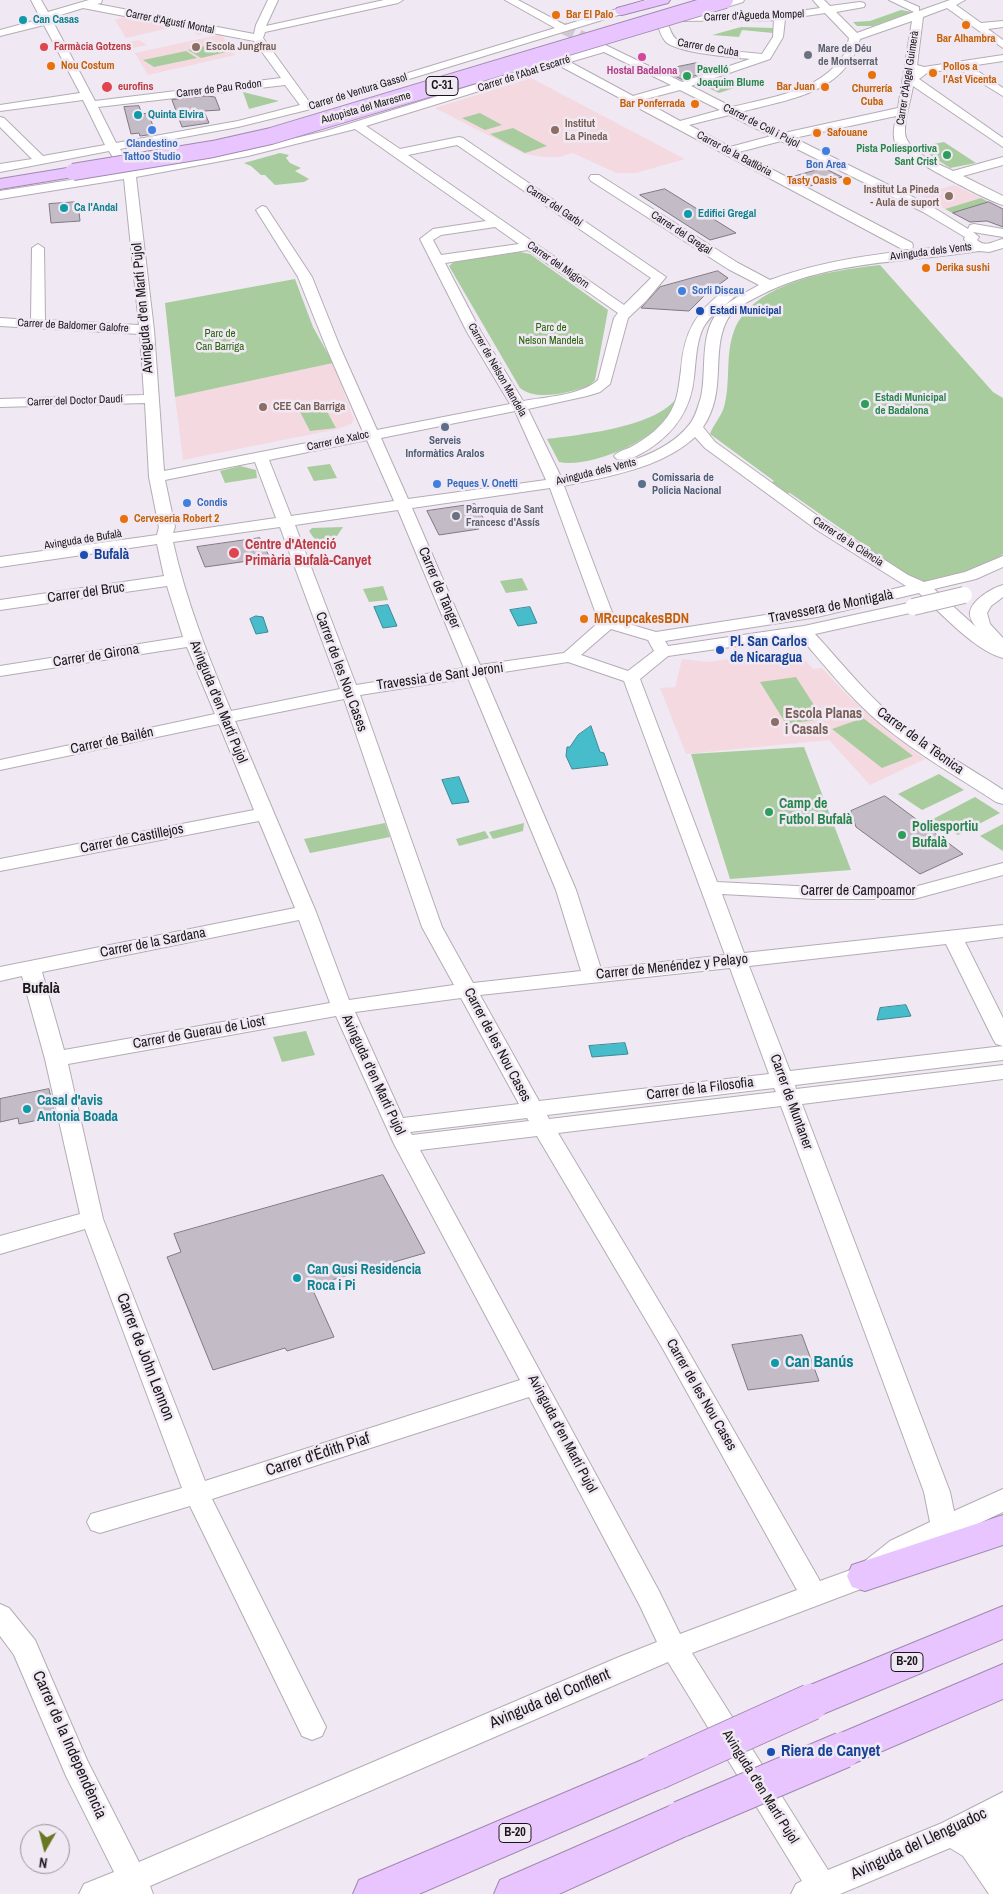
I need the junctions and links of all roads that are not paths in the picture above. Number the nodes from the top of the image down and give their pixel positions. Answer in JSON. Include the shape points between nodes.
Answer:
{"nodes":[{"id":1,"x":36,"y":0,"type":"edge"},
{"id":2,"x":98,"y":0,"type":"edge"},
{"id":3,"x":273,"y":0,"type":"edge"},
{"id":4,"x":398,"y":0,"type":"edge"},
{"id":5,"x":510,"y":0,"type":"edge"},
{"id":6,"x":657,"y":0,"type":"edge"},
{"id":7,"x":663,"y":0,"type":"edge"},
{"id":8,"x":691,"y":0,"type":"edge"},
{"id":9,"x":725,"y":0,"type":"edge"},
{"id":10,"x":739,"y":0,"type":"edge"},
{"id":11,"x":818,"y":0,"type":"edge"},
{"id":12,"x":894,"y":0,"type":"edge"},
{"id":13,"x":960,"y":0,"type":"edge"},
{"id":14,"x":948,"y":4,"type":"junction"},
{"id":15,"x":83,"y":5,"type":"junction"},
{"id":16,"x":860,"y":5,"type":"dead end"},
{"id":17,"x":546,"y":6,"type":"dead end"},
{"id":18,"x":622,"y":11,"type":"junction"},
{"id":19,"x":832,"y":11,"type":"junction"},
{"id":20,"x":917,"y":11,"type":"junction"},
{"id":21,"x":780,"y":17,"type":"junction"},
{"id":22,"x":46,"y":18,"type":"junction"},
{"id":23,"x":545,"y":18,"type":"junction"},
{"id":24,"x":677,"y":19,"type":"junction"},
{"id":25,"x":662,"y":23,"type":"junction"},
{"id":26,"x":1003,"y":24,"type":"edge"},
{"id":27,"x":978,"y":27,"type":"junction"},
{"id":28,"x":564,"y":28,"type":"junction"},
{"id":29,"x":0,"y":33,"type":"edge"},
{"id":30,"x":259,"y":34,"type":"junction"},
{"id":31,"x":855,"y":37,"type":"junction"},
{"id":32,"x":1003,"y":45,"type":"edge"},
{"id":33,"x":600,"y":46,"type":"junction"},
{"id":34,"x":766,"y":57,"type":"junction"},
{"id":35,"x":1003,"y":58,"type":"edge"},
{"id":36,"x":561,"y":62,"type":"junction"},
{"id":37,"x":960,"y":65,"type":"junction"},
{"id":38,"x":912,"y":72,"type":"junction"},
{"id":39,"x":288,"y":81,"type":"junction"},
{"id":40,"x":681,"y":86,"type":"junction"},
{"id":41,"x":1003,"y":93,"type":"edge"},
{"id":42,"x":931,"y":94,"type":"junction"},
{"id":43,"x":906,"y":95,"type":"junction"},
{"id":44,"x":633,"y":99,"type":"junction"},
{"id":45,"x":88,"y":101,"type":"junction"},
{"id":46,"x":307,"y":107,"type":"junction"},
{"id":47,"x":0,"y":108,"type":"edge"},
{"id":48,"x":733,"y":111,"type":"junction"},
{"id":49,"x":902,"y":116,"type":"junction"},
{"id":50,"x":0,"y":120,"type":"edge"},
{"id":51,"x":357,"y":124,"type":"junction"},
{"id":52,"x":680,"y":124,"type":"junction"},
{"id":53,"x":1003,"y":127,"type":"edge"},
{"id":54,"x":984,"y":130,"type":"junction"},
{"id":55,"x":783,"y":136,"type":"junction"},
{"id":56,"x":1003,"y":143,"type":"edge"},
{"id":57,"x":112,"y":148,"type":"junction"},
{"id":58,"x":728,"y":151,"type":"junction"},
{"id":59,"x":400,"y":153,"type":"junction"},
{"id":60,"x":41,"y":161,"type":"junction"},
{"id":61,"x":1003,"y":161,"type":"edge"},
{"id":62,"x":0,"y":168,"type":"edge"},
{"id":63,"x":71,"y":169,"type":"junction"},
{"id":64,"x":0,"y":175,"type":"edge"},
{"id":65,"x":129,"y":175,"type":"junction"},
{"id":66,"x":952,"y":175,"type":"junction"},
{"id":67,"x":595,"y":178,"type":"dead end"},
{"id":68,"x":110,"y":181,"type":"junction"},
{"id":69,"x":0,"y":184,"type":"edge"},
{"id":70,"x":132,"y":190,"type":"junction"},
{"id":71,"x":0,"y":195,"type":"edge"},
{"id":72,"x":1003,"y":201,"type":"edge"},
{"id":73,"x":0,"y":208,"type":"edge"},
{"id":74,"x":262,"y":210,"type":"dead end"},
{"id":75,"x":498,"y":223,"type":"junction"},
{"id":76,"x":989,"y":238,"type":"edge"},
{"id":77,"x":531,"y":246,"type":"junction"},
{"id":78,"x":907,"y":246,"type":"junction"},
{"id":79,"x":38,"y":248,"type":"dead end"},
{"id":80,"x":436,"y":260,"type":"junction"},
{"id":81,"x":1003,"y":261,"type":"edge"},
{"id":82,"x":752,"y":278,"type":"junction"},
{"id":83,"x":769,"y":285,"type":"junction"},
{"id":84,"x":625,"y":312,"type":"junction"},
{"id":85,"x":0,"y":322,"type":"edge"},
{"id":86,"x":38,"y":324,"type":"junction"},
{"id":87,"x":147,"y":330,"type":"junction"},
{"id":88,"x":150,"y":399,"type":"junction"},
{"id":89,"x":0,"y":403,"type":"edge"},
{"id":90,"x":520,"y":406,"type":"junction"},
{"id":91,"x":695,"y":428,"type":"junction"},
{"id":92,"x":372,"y":434,"type":"junction"},
{"id":93,"x":261,"y":456,"type":"junction"},
{"id":94,"x":157,"y":477,"type":"junction"},
{"id":95,"x":553,"y":477,"type":"junction"},
{"id":96,"x":401,"y":499,"type":"junction"},
{"id":97,"x":284,"y":516,"type":"junction"},
{"id":98,"x":166,"y":533,"type":"junction"},
{"id":99,"x":0,"y":553,"type":"edge"},
{"id":100,"x":1003,"y":561,"type":"edge"},
{"id":101,"x":0,"y":562,"type":"edge"},
{"id":102,"x":173,"y":580,"type":"junction"},
{"id":103,"x":1003,"y":585,"type":"edge"},
{"id":104,"x":923,"y":588,"type":"junction"},
{"id":105,"x":1003,"y":590,"type":"edge"},
{"id":106,"x":0,"y":605,"type":"edge"},
{"id":107,"x":608,"y":623,"type":"junction"},
{"id":108,"x":804,"y":631,"type":"junction"},
{"id":109,"x":193,"y":641,"type":"junction"},
{"id":110,"x":659,"y":645,"type":"junction"},
{"id":111,"x":1003,"y":649,"type":"edge"},
{"id":112,"x":1003,"y":654,"type":"edge"},
{"id":113,"x":569,"y":657,"type":"junction"},
{"id":114,"x":474,"y":671,"type":"junction"},
{"id":115,"x":0,"y":672,"type":"edge"},
{"id":116,"x":631,"y":678,"type":"junction"},
{"id":117,"x":350,"y":692,"type":"junction"},
{"id":118,"x":223,"y":718,"type":"junction"},
{"id":119,"x":0,"y":765,"type":"edge"},
{"id":120,"x":1003,"y":798,"type":"edge"},
{"id":121,"x":264,"y":814,"type":"junction"},
{"id":122,"x":0,"y":865,"type":"edge"},
{"id":123,"x":1003,"y":869,"type":"edge"},
{"id":124,"x":710,"y":888,"type":"junction"},
{"id":125,"x":306,"y":912,"type":"junction"},
{"id":126,"x":1003,"y":931,"type":"edge"},
{"id":127,"x":952,"y":936,"type":"junction"},
{"id":128,"x":736,"y":961,"type":"junction"},
{"id":129,"x":30,"y":968,"type":"junction"},
{"id":130,"x":0,"y":974,"type":"edge"},
{"id":131,"x":593,"y":976,"type":"junction"},
{"id":132,"x":468,"y":990,"type":"junction"},
{"id":133,"x":342,"y":1007,"type":"junction"},
{"id":134,"x":1003,"y":1039,"type":"edge"},
{"id":135,"x":1003,"y":1052,"type":"edge"},
{"id":136,"x":56,"y":1059,"type":"junction"},
{"id":137,"x":1003,"y":1072,"type":"edge"},
{"id":138,"x":786,"y":1088,"type":"junction"},
{"id":139,"x":532,"y":1108,"type":"junction"},
{"id":140,"x":543,"y":1127,"type":"junction"},
{"id":141,"x":400,"y":1135,"type":"junction"},
{"id":142,"x":92,"y":1219,"type":"junction"},
{"id":143,"x":0,"y":1245,"type":"edge"},
{"id":144,"x":535,"y":1385,"type":"junction"},
{"id":145,"x":197,"y":1494,"type":"junction"},
{"id":146,"x":1003,"y":1500,"type":"edge"},
{"id":147,"x":100,"y":1522,"type":"dead end"},
{"id":148,"x":944,"y":1528,"type":"junction"},
{"id":149,"x":1003,"y":1530,"type":"edge"},
{"id":150,"x":865,"y":1576,"type":"junction"},
{"id":151,"x":814,"y":1595,"type":"junction"},
{"id":152,"x":0,"y":1616,"type":"edge"},
{"id":153,"x":1003,"y":1622,"type":"edge"},
{"id":154,"x":12,"y":1643,"type":"edge"},
{"id":155,"x":673,"y":1647,"type":"junction"},
{"id":156,"x":1003,"y":1681,"type":"edge"},
{"id":157,"x":312,"y":1727,"type":"dead end"},
{"id":158,"x":999,"y":1807,"type":"edge"},
{"id":159,"x":952,"y":1833,"type":"junction"},
{"id":160,"x":1003,"y":1850,"type":"edge"},
{"id":161,"x":135,"y":1886,"type":"edge"},
{"id":162,"x":1003,"y":1889,"type":"edge"},
{"id":163,"x":817,"y":1892,"type":"edge"},
{"id":164,"x":94,"y":1894,"type":"edge"},
{"id":165,"x":373,"y":1894,"type":"edge"},
{"id":166,"x":514,"y":1894,"type":"edge"}],
"edges":[{"from":1,"to":22,"type":"street","name":"Avinguda d'en Martí Pujol"},
{"from":2,"to":15,"type":"street"},
{"from":3,"to":30,"type":"street","via":[[260,25]]},
{"from":4,"to":30,"type":"street"},
{"from":5,"to":23,"type":"street"},
{"from":6,"to":18,"type":"street","name":"Carrer de Ventura Gassol"},
{"from":7,"to":18,"type":"highway"},
{"from":8,"to":63,"type":"highway","name":"Autopista del Maresme","number":"C-31","via":[[330,110]]},
{"from":9,"to":63,"type":"highway","name":"Autopista del Maresme","number":"C-31","bridge":true,"via":[[271,136],[213,149]]},
{"from":10,"to":24,"type":"street","name":"Carrer de l'Abat Escarré"},
{"from":11,"to":19,"type":"street"},
{"from":12,"to":20,"type":"street"},
{"from":13,"to":14,"type":"street"},
{"from":14,"to":20,"type":"street"},
{"from":14,"to":27,"type":"street"},
{"from":15,"to":22,"type":"street"},
{"from":15,"to":30,"type":"street","name":"Carrer d'Agustí Montal"},
{"from":16,"to":19,"type":"street","name":"Carrer d'Àgueda Mompel"},
{"from":17,"to":23,"type":"street"},
{"from":18,"to":28,"type":"street","name":"Carrer de Ventura Gassol"},
{"from":19,"to":21,"type":"street","name":"Carrer d'Àgueda Mompel"},
{"from":19,"to":31,"type":"street"},
{"from":20,"to":31,"type":"street"},
{"from":20,"to":38,"type":"street","name":"Carrer d'Àngel Guimerà"},
{"from":21,"to":24,"type":"street","name":"Carrer d'Àgueda Mompel"},
{"from":21,"to":34,"type":"street","via":[[778,37]]},
{"from":22,"to":29,"type":"street","via":[[20,30]]},
{"from":22,"to":45,"type":"street","name":"Avinguda d'en Martí Pujol"},
{"from":23,"to":28,"type":"street"},
{"from":24,"to":25,"type":"street","name":"Carrer de l'Abat Escarré"},
{"from":25,"to":33,"type":"street","name":"Carrer de l'Abat Escarré"},
{"from":25,"to":34,"type":"street","name":"Carrer de Cuba","via":[[674,43]]},
{"from":26,"to":27,"type":"street"},
{"from":27,"to":32,"type":"street"},
{"from":28,"to":46,"type":"street","name":"Carrer de Ventura Gassol"},
{"from":30,"to":39,"type":"street"},
{"from":31,"to":48,"type":"street","via":[[850,55],[841,66],[813,88]]},
{"from":33,"to":36,"type":"street","name":"Carrer de l'Abat Escarré"},
{"from":33,"to":40,"type":"street","name":"Carrer de Coll i Pujol"},
{"from":34,"to":40,"type":"street"},
{"from":35,"to":37,"type":"street"},
{"from":36,"to":44,"type":"street","name":"Carrer de la Batllòria"},
{"from":36,"to":51,"type":"street","name":"Carrer de l'Abat Escarré"},
{"from":37,"to":38,"type":"street"},
{"from":37,"to":41,"type":"street"},
{"from":38,"to":42,"type":"street","via":[[913,80]]},
{"from":38,"to":43,"type":"street","name":"Carrer d'Àngel Guimerà"},
{"from":39,"to":45,"type":"street","name":"Carrer de Pau Rodon"},
{"from":39,"to":46,"type":"street"},
{"from":40,"to":44,"type":"street"},
{"from":40,"to":48,"type":"street","name":"Carrer de Coll i Pujol"},
{"from":42,"to":43,"type":"street","via":[[918,92]]},
{"from":42,"to":54,"type":"street"},
{"from":43,"to":49,"type":"street","name":"Carrer d'Àngel Guimerà"},
{"from":44,"to":52,"type":"street","name":"Carrer de la Batllòria"},
{"from":45,"to":47,"type":"street","name":"Carrer de Pau Rodon"},
{"from":45,"to":57,"type":"street","name":"Avinguda d'en Martí Pujol"},
{"from":46,"to":57,"type":"street","name":"Carrer de Ventura Gassol"},
{"from":48,"to":52,"type":"street"},
{"from":48,"to":55,"type":"street","name":"Carrer de Coll i Pujol"},
{"from":49,"to":55,"type":"street","via":[[884,115]]},
{"from":49,"to":66,"type":"street","name":"Carrer d'Àngel Guimerà","via":[[900,139],[904,148]]},
{"from":50,"to":60,"type":"street"},
{"from":51,"to":59,"type":"street","name":"Carrer del Migjorn"},
{"from":51,"to":65,"type":"street","name":"Carrer de l'Abat Escarré","via":[[223,158]]},
{"from":52,"to":58,"type":"street","name":"Carrer de la Batllòria"},
{"from":53,"to":54,"type":"street"},
{"from":54,"to":56,"type":"street"},
{"from":55,"to":58,"type":"street"},
{"from":55,"to":76,"type":"street","name":"Carrer de Coll i Pujol"},
{"from":57,"to":60,"type":"street","name":"Carrer de Ventura Gassol"},
{"from":57,"to":65,"type":"street","name":"Avinguda d'en Martí Pujol"},
{"from":57,"to":68,"type":"street"},
{"from":58,"to":78,"type":"street","name":"Carrer de la Batllòria"},
{"from":59,"to":75,"type":"street","name":"Carrer del Migjorn"},
{"from":59,"to":84,"type":"street","name":"Carrer del Garbí","via":[[459,141],[659,277]]},
{"from":60,"to":62,"type":"street","name":"Carrer de Ventura Gassol"},
{"from":61,"to":66,"type":"street"},
{"from":63,"to":64,"type":"highway","name":"Autopista del Maresme","number":"C-31"},
{"from":63,"to":69,"type":"highway","name":"Autopista del Maresme","number":"C-31"},
{"from":65,"to":68,"type":"street","name":"Carrer de l'Abat Escarré"},
{"from":65,"to":70,"type":"street","name":"Avinguda d'en Martí Pujol"},
{"from":66,"to":72,"type":"street","name":"Carrer d'Àngel Guimerà"},
{"from":67,"to":82,"type":"street","name":"Carrer del Gregal"},
{"from":68,"to":70,"type":"street"},
{"from":68,"to":71,"type":"street"},
{"from":68,"to":73,"type":"street","via":[[103,188]]},
{"from":70,"to":87,"type":"street","name":"Avinguda d'en Martí Pujol"},
{"from":74,"to":92,"type":"street","name":"Carrer de Tànger","via":[[305,277]]},
{"from":75,"to":77,"type":"street","name":"Carrer del Migjorn"},
{"from":75,"to":80,"type":"street","name":"Carrer de Nelson Mandela","via":[[430,235],[426,239]]},
{"from":76,"to":78,"type":"street","name":"Avinguda dels Vents"},
{"from":76,"to":81,"type":"street","name":"Carrer de Coll i Pujol"},
{"from":76,"to":83,"type":"street","name":"Avinguda dels Vents","via":[[820,268]]},
{"from":77,"to":80,"type":"street"},
{"from":77,"to":84,"type":"street","name":"Carrer del Migjorn"},
{"from":78,"to":82,"type":"street","name":"Avinguda dels Vents","via":[[835,255],[774,269]]},
{"from":79,"to":86,"type":"street"},
{"from":80,"to":90,"type":"street","name":"Carrer de Nelson Mandela","via":[[474,332]]},
{"from":82,"to":83,"type":"street","name":"Carrer del Gregal"},
{"from":82,"to":95,"type":"street","name":"Avinguda dels Vents","via":[[713,306],[700,322],[693,337],[685,396],[677,418],[650,442],[625,455]]},
{"from":83,"to":91,"type":"street","name":"Avinguda dels Vents","via":[[723,315],[716,330],[707,402]]},
{"from":84,"to":90,"type":"street","via":[[601,386]]},
{"from":85,"to":86,"type":"street","name":"Carrer de Baldomer Galofre"},
{"from":86,"to":87,"type":"street","name":"Carrer de Baldomer Galofre"},
{"from":87,"to":88,"type":"street","name":"Avinguda d'en Martí Pujol"},
{"from":88,"to":89,"type":"street","name":"Carrer del Doctor Daudí"},
{"from":88,"to":94,"type":"street","name":"Avinguda d'en Martí Pujol"},
{"from":90,"to":92,"type":"street","name":"Carrer de Xaloc"},
{"from":90,"to":95,"type":"street","name":"Carrer de Nelson Mandela"},
{"from":91,"to":95,"type":"street","name":"Avinguda dels Vents","via":[[683,441],[630,465]]},
{"from":91,"to":104,"type":"street","name":"Carrer de la Ciència","via":[[710,445],[823,527]]},
{"from":92,"to":93,"type":"street","name":"Carrer de Xaloc"},
{"from":92,"to":96,"type":"street","name":"Carrer de Tànger"},
{"from":93,"to":94,"type":"street","name":"Carrer de Xaloc"},
{"from":93,"to":97,"type":"street","name":"Carrer de les Nou Cases"},
{"from":94,"to":98,"type":"street","name":"Avinguda d'en Martí Pujol"},
{"from":95,"to":96,"type":"street","name":"Avinguda dels Vents"},
{"from":95,"to":107,"type":"street","name":"Carrer de Nelson Mandela"},
{"from":96,"to":97,"type":"street","name":"Avinguda dels Vents"},
{"from":96,"to":114,"type":"street","name":"Carrer de Tànger"},
{"from":97,"to":98,"type":"street","name":"Avinguda dels Vents"},
{"from":97,"to":117,"type":"street","name":"Carrer de les Nou Cases"},
{"from":98,"to":99,"type":"street","name":"Avinguda de Bufalà"},
{"from":98,"to":101,"type":"street","name":"Avinguda de Bufalà"},
{"from":98,"to":102,"type":"street","name":"Avinguda d'en Martí Pujol"},
{"from":100,"to":104,"type":"street","name":"Travessera de Montigalà","via":[[970,576]]},
{"from":102,"to":106,"type":"street","name":"Carrer del Bruc"},
{"from":102,"to":109,"type":"street","name":"Avinguda d'en Martí Pujol"},
{"from":103,"to":108,"type":"street","name":"Travessera de Montigalà","bridge":true},
{"from":104,"to":110,"type":"street","name":"Travessera de Montigalà"},
{"from":104,"to":112,"type":"street","name":"Carrer de la Ciència","via":[[972,633]]},
{"from":105,"to":111,"type":"street","via":[[981,604],[978,613],[981,623]]},
{"from":107,"to":110,"type":"street"},
{"from":107,"to":113,"type":"street"},
{"from":108,"to":110,"type":"street","name":"Travessera de Montigalà"},
{"from":108,"to":120,"type":"street","name":"Carrer de la Tècnica","via":[[839,672],[888,720]]},
{"from":109,"to":115,"type":"street","name":"Carrer de Girona"},
{"from":109,"to":118,"type":"street","name":"Avinguda d'en Martí Pujol"},
{"from":110,"to":116,"type":"street"},
{"from":113,"to":114,"type":"street","name":"Travessia de Sant Jeroni"},
{"from":113,"to":116,"type":"street"},
{"from":114,"to":117,"type":"street","name":"Travessia de Sant Jeroni"},
{"from":114,"to":131,"type":"street","name":"Carrer de Tànger","via":[[566,890]]},
{"from":116,"to":124,"type":"street","name":"Carrer de Muntaner"},
{"from":117,"to":118,"type":"street","name":"Travessia de Sant Jeroni"},
{"from":117,"to":132,"type":"street","name":"Carrer de les Nou Cases","via":[[432,927]]},
{"from":118,"to":119,"type":"street","name":"Carrer de Bailén"},
{"from":118,"to":121,"type":"street","name":"Avinguda d'en Martí Pujol"},
{"from":121,"to":122,"type":"street","name":"Carrer de Castillejos"},
{"from":121,"to":125,"type":"street","name":"Avinguda d'en Martí Pujol"},
{"from":123,"to":124,"type":"street","name":"Carrer de Campoamor","via":[[914,893]]},
{"from":124,"to":128,"type":"street","name":"Carrer de Muntaner"},
{"from":125,"to":129,"type":"street","name":"Carrer de la Sardana"},
{"from":125,"to":133,"type":"street","name":"Avinguda d'en Martí Pujol"},
{"from":126,"to":127,"type":"street","name":"Carrer de Menéndez y Pelayo"},
{"from":127,"to":128,"type":"street","name":"Carrer de Menéndez y Pelayo"},
{"from":127,"to":134,"type":"street"},
{"from":128,"to":131,"type":"street","name":"Carrer de Menéndez y Pelayo"},
{"from":128,"to":138,"type":"street","name":"Carrer de Muntaner"},
{"from":129,"to":130,"type":"street","name":"Carrer de la Sardana"},
{"from":129,"to":136,"type":"street","name":"Carrer de John Lennon"},
{"from":131,"to":132,"type":"street","name":"Carrer de Menéndez y Pelayo"},
{"from":132,"to":133,"type":"street","name":"Carrer de Menéndez y Pelayo"},
{"from":132,"to":139,"type":"street","name":"Carrer de les Nou Cases"},
{"from":133,"to":136,"type":"street","name":"Carrer de Guerau de Liost"},
{"from":133,"to":141,"type":"street","name":"Avinguda d'en Martí Pujol"},
{"from":135,"to":138,"type":"street","name":"Carrer de la Filosofia"},
{"from":136,"to":142,"type":"street","name":"Carrer de John Lennon"},
{"from":137,"to":138,"type":"street","name":"Carrer de la Filosofia"},
{"from":138,"to":139,"type":"street","name":"Carrer de la Filosofia"},
{"from":138,"to":140,"type":"street","name":"Carrer de la Filosofia"},
{"from":138,"to":148,"type":"street","name":"Carrer de Muntaner","via":[[936,1492]]},
{"from":139,"to":140,"type":"street","name":"Carrer de les Nou Cases"},
{"from":139,"to":141,"type":"street","name":"Carrer de la Filosofia"},
{"from":140,"to":141,"type":"street","name":"Carrer de la Filosofia"},
{"from":140,"to":151,"type":"street","name":"Carrer de les Nou Cases","via":[[671,1342]]},
{"from":141,"to":144,"type":"street","name":"Avinguda d'en Martí Pujol"},
{"from":142,"to":143,"type":"street"},
{"from":142,"to":145,"type":"street","name":"Carrer de John Lennon"},
{"from":144,"to":145,"type":"street","name":"Carrer d'Édith Piaf"},
{"from":144,"to":155,"type":"street","name":"Avinguda d'en Martí Pujol"},
{"from":145,"to":147,"type":"street","name":"Carrer d'Édith Piaf"},
{"from":145,"to":157,"type":"street","name":"Carrer de John Lennon"},
{"from":146,"to":148,"type":"street","name":"Avinguda del Conflent"},
{"from":148,"to":150,"type":"street","name":"Avinguda del Conflent","via":[[899,1549]]},
{"from":149,"to":150,"type":"highway"},
{"from":150,"to":151,"type":"street","name":"Avinguda del Conflent"},
{"from":151,"to":155,"type":"street","name":"Avinguda del Conflent"},
{"from":152,"to":154,"type":"street","name":"Carrer de la Independència"},
{"from":153,"to":165,"type":"highway","number":"B-20","bridge":true,"via":[[811,1702]]},
{"from":154,"to":161,"type":"street","name":"Carrer de la Independència"},
{"from":155,"to":161,"type":"street","name":"Avinguda del Conflent"},
{"from":155,"to":163,"type":"street","name":"Avinguda d'en Martí Pujol"},
{"from":156,"to":166,"type":"highway","bridge":true},
{"from":158,"to":159,"type":"street","name":"Avinguda del Llenguadoc"},
{"from":158,"to":160,"type":"street","via":[[993,1836]]},
{"from":159,"to":162,"type":"street","via":[[973,1846]]},
{"from":159,"to":163,"type":"street","name":"Avinguda del Llenguadoc"},
{"from":161,"to":164,"type":"street","name":"Avinguda del Conflent"}]}
